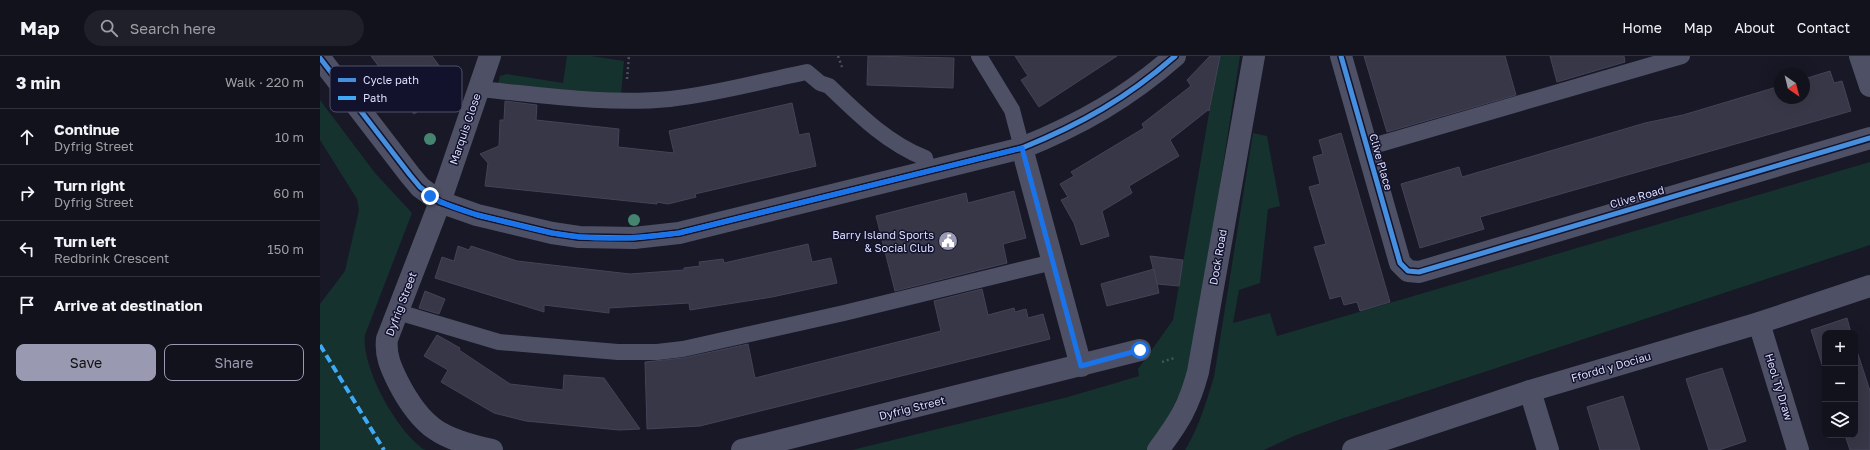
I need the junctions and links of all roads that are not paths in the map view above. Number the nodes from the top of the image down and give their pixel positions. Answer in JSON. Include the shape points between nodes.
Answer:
{"nodes":[{"id":1,"x":490,"y":56,"type":"edge"},
{"id":2,"x":979,"y":56,"type":"edge"},
{"id":3,"x":1175,"y":56,"type":"edge"},
{"id":4,"x":1254,"y":56,"type":"edge"},
{"id":5,"x":1341,"y":56,"type":"edge"},
{"id":6,"x":1682,"y":56,"type":"edge"},
{"id":7,"x":1860,"y":56,"type":"edge"},
{"id":8,"x":320,"y":58,"type":"edge"},
{"id":9,"x":330,"y":71,"type":"edge"},
{"id":10,"x":1870,"y":86,"type":"edge"},
{"id":11,"x":479,"y":89,"type":"junction"},
{"id":12,"x":362,"y":112,"type":"edge"},
{"id":13,"x":1870,"y":138,"type":"edge"},
{"id":14,"x":1022,"y":148,"type":"junction"},
{"id":15,"x":1366,"y":148,"type":"junction"},
{"id":16,"x":928,"y":171,"type":"junction"},
{"id":17,"x":440,"y":202,"type":"junction"},
{"id":18,"x":1053,"y":262,"type":"junction"},
{"id":19,"x":1408,"y":271,"type":"joint"},
{"id":20,"x":1870,"y":286,"type":"edge"},
{"id":21,"x":398,"y":312,"type":"junction"},
{"id":22,"x":1759,"y":323,"type":"junction"},
{"id":23,"x":1140,"y":350,"type":"dead end"},
{"id":24,"x":1081,"y":366,"type":"junction"},
{"id":25,"x":1530,"y":391,"type":"junction"},
{"id":26,"x":492,"y":450,"type":"edge"},
{"id":27,"x":742,"y":450,"type":"edge"},
{"id":28,"x":1158,"y":450,"type":"edge"},
{"id":29,"x":1352,"y":450,"type":"edge"},
{"id":30,"x":1548,"y":450,"type":"edge"},
{"id":31,"x":1798,"y":450,"type":"edge"}],
"edges":[{"from":1,"to":11,"type":"street","name":"Marquis Close"},
{"from":2,"to":14,"type":"lane","via":[[1012,110]]},
{"from":3,"to":14,"type":"street","via":[[1128,93],[1092,116]]},
{"from":4,"to":28,"type":"street","name":"Dock Road","via":[[1191,397],[1182,416]]},
{"from":5,"to":15,"type":"street","name":"Clive Place"},
{"from":6,"to":15,"type":"lane"},
{"from":7,"to":10,"type":"street"},
{"from":8,"to":9,"type":"street"},
{"from":11,"to":16,"type":"lane","via":[[571,98],[670,99],[807,72],[820,83],[829,86],[895,143],[925,158]]},
{"from":11,"to":17,"type":"street","name":"Marquis Close"},
{"from":12,"to":17,"type":"street","via":[[420,187]]},
{"from":13,"to":19,"type":"street","name":"Clive Road","via":[[1419,272]]},
{"from":14,"to":16,"type":"street"},
{"from":14,"to":18,"type":"street"},
{"from":15,"to":19,"type":"street","name":"Clive Place","via":[[1400,263]]},
{"from":16,"to":17,"type":"street","via":[[679,233],[634,238],[579,237],[552,233],[477,215]]},
{"from":17,"to":21,"type":"street","name":"Dyfrig Street"},
{"from":18,"to":21,"type":"lane","via":[[836,315],[683,349],[657,352],[618,352],[499,342]]},
{"from":18,"to":24,"type":"street"},
{"from":20,"to":22,"type":"street","name":"Ffordd y Dociau"},
{"from":21,"to":26,"type":"street","name":"Dyfrig Street","via":[[387,339],[387,357],[413,408],[423,421],[444,435],[466,444]]},
{"from":22,"to":25,"type":"street","name":"Ffordd y Dociau"},
{"from":22,"to":31,"type":"street","name":"Heol Tŷ Draw"},
{"from":23,"to":24,"type":"street","name":"Dyfrig Street"},
{"from":24,"to":27,"type":"street","name":"Dyfrig Street"},
{"from":25,"to":29,"type":"street","name":"Ffordd y Dociau"},
{"from":25,"to":30,"type":"street"}]}
